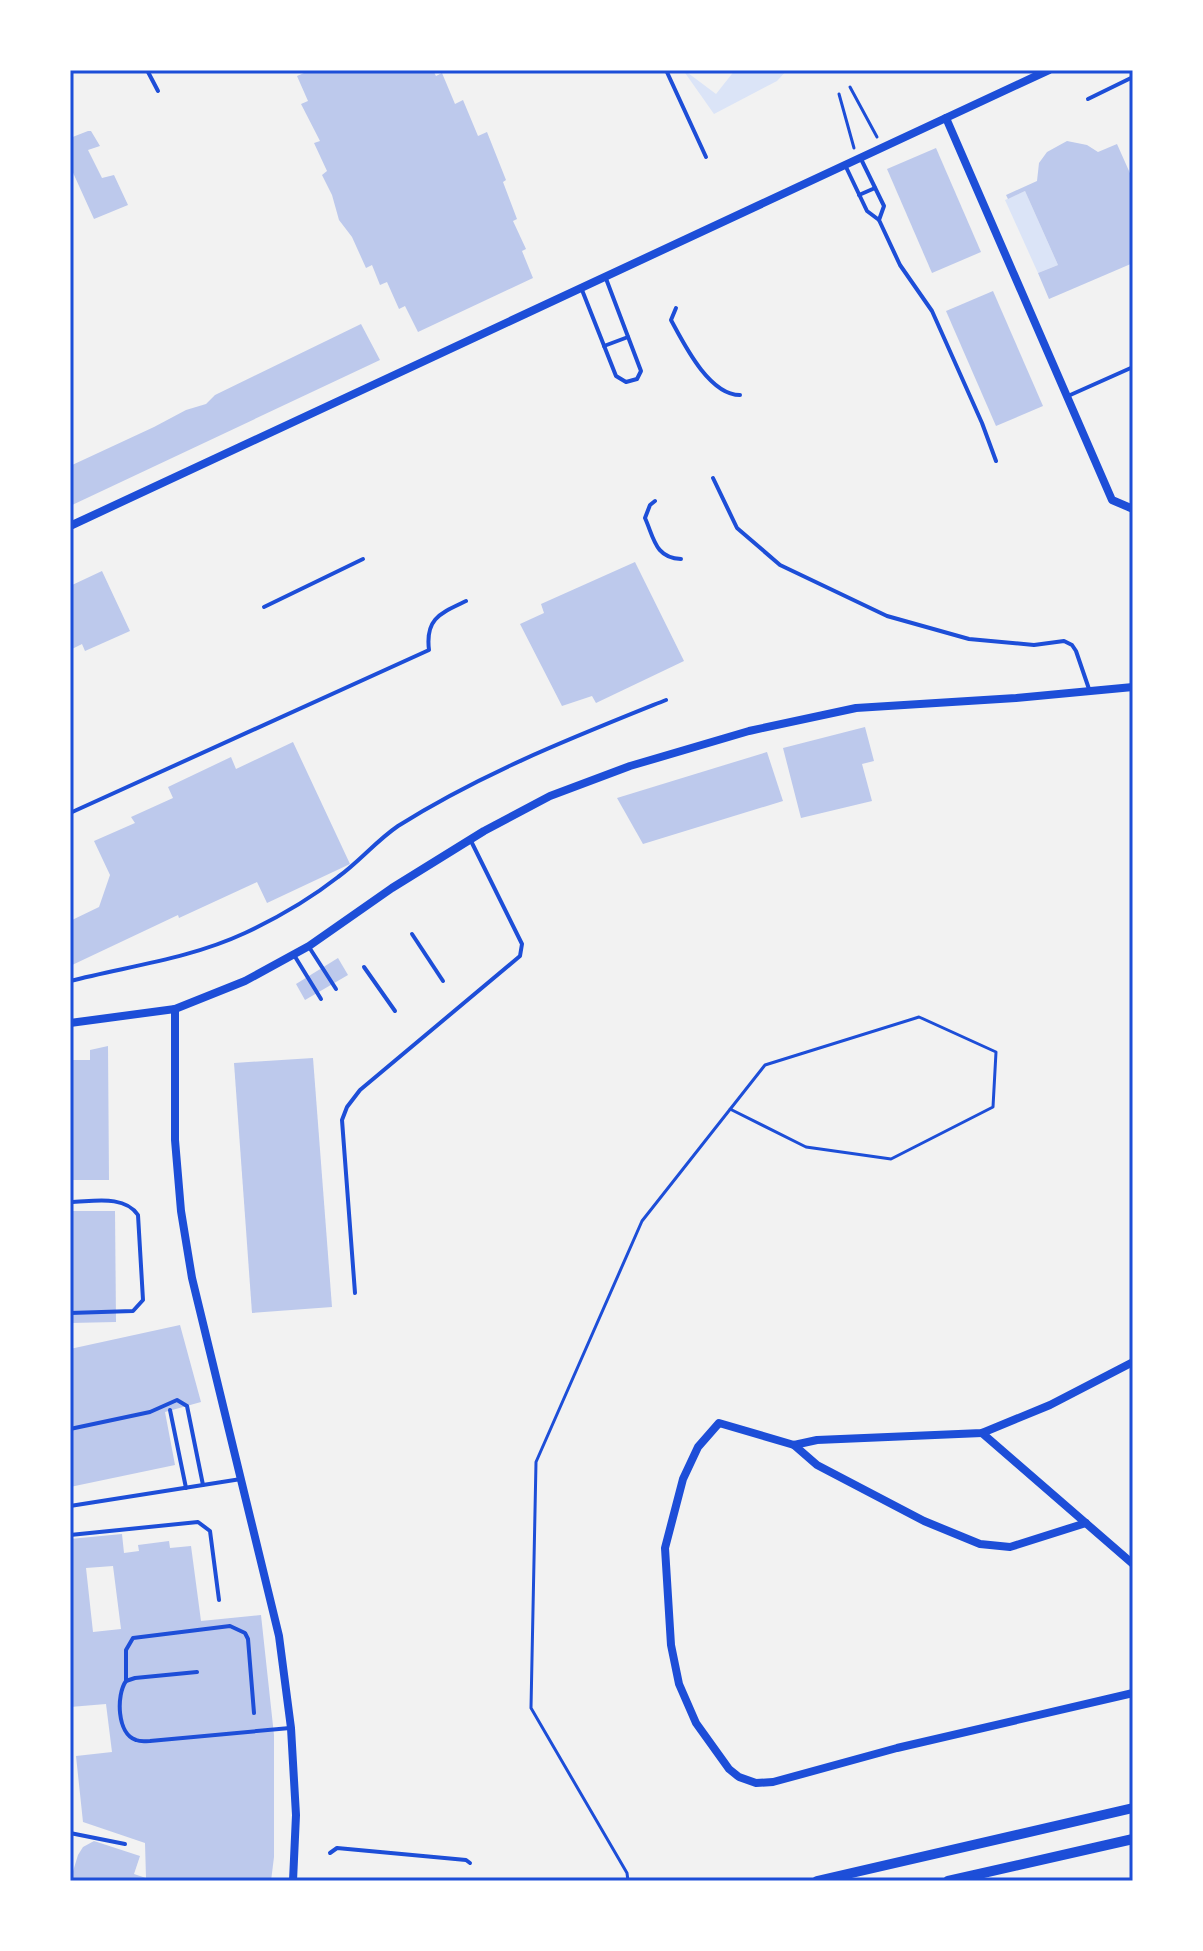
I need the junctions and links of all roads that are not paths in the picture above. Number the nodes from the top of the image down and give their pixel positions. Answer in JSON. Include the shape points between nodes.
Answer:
{"nodes":[{"id":1,"x":147,"y":70,"type":"edge"},
{"id":2,"x":666,"y":70,"type":"edge"},
{"id":3,"x":1049,"y":70,"type":"edge"},
{"id":4,"x":1133,"y":77,"type":"edge"},
{"id":5,"x":158,"y":91,"type":"dead end"},
{"id":6,"x":1088,"y":99,"type":"dead end"},
{"id":7,"x":946,"y":118,"type":"junction"},
{"id":8,"x":706,"y":157,"type":"dead end"},
{"id":9,"x":860,"y":158,"type":"junction"},
{"id":10,"x":848,"y":164,"type":"junction"},
{"id":11,"x":875,"y":188,"type":"junction"},
{"id":12,"x":859,"y":195,"type":"junction"},
{"id":13,"x":879,"y":220,"type":"junction"},
{"id":14,"x":605,"y":276,"type":"junction"},
{"id":15,"x":581,"y":288,"type":"junction"},
{"id":16,"x":676,"y":308,"type":"dead end"},
{"id":17,"x":628,"y":337,"type":"junction"},
{"id":18,"x":604,"y":346,"type":"junction"},
{"id":19,"x":1133,"y":367,"type":"edge"},
{"id":20,"x":740,"y":395,"type":"dead end"},
{"id":21,"x":1068,"y":396,"type":"junction"},
{"id":22,"x":996,"y":461,"type":"dead end"},
{"id":23,"x":713,"y":478,"type":"dead end"},
{"id":24,"x":655,"y":501,"type":"dead end"},
{"id":25,"x":1133,"y":509,"type":"edge"},
{"id":26,"x":70,"y":526,"type":"edge"},
{"id":27,"x":363,"y":559,"type":"dead end"},
{"id":28,"x":681,"y":559,"type":"dead end"},
{"id":29,"x":466,"y":601,"type":"dead end"},
{"id":30,"x":264,"y":607,"type":"dead end"},
{"id":31,"x":1133,"y":687,"type":"edge"},
{"id":32,"x":1090,"y":691,"type":"junction"},
{"id":33,"x":666,"y":700,"type":"dead end"},
{"id":34,"x":70,"y":813,"type":"edge"},
{"id":35,"x":470,"y":839,"type":"junction"},
{"id":36,"x":412,"y":934,"type":"dead end"},
{"id":37,"x":309,"y":946,"type":"junction"},
{"id":38,"x":294,"y":955,"type":"junction"},
{"id":39,"x":364,"y":967,"type":"dead end"},
{"id":40,"x":70,"y":981,"type":"edge"},
{"id":41,"x":443,"y":981,"type":"dead end"},
{"id":42,"x":336,"y":989,"type":"dead end"},
{"id":43,"x":321,"y":999,"type":"dead end"},
{"id":44,"x":175,"y":1009,"type":"junction"},
{"id":45,"x":395,"y":1011,"type":"dead end"},
{"id":46,"x":70,"y":1023,"type":"edge"},
{"id":47,"x":70,"y":1202,"type":"edge"},
{"id":48,"x":355,"y":1293,"type":"dead end"},
{"id":49,"x":70,"y":1313,"type":"edge"},
{"id":50,"x":1133,"y":1362,"type":"edge"},
{"id":51,"x":170,"y":1410,"type":"dead end"},
{"id":52,"x":70,"y":1429,"type":"edge"},
{"id":53,"x":982,"y":1433,"type":"junction"},
{"id":54,"x":794,"y":1445,"type":"junction"},
{"id":55,"x":241,"y":1479,"type":"junction"},
{"id":56,"x":203,"y":1485,"type":"junction"},
{"id":57,"x":186,"y":1488,"type":"junction"},
{"id":58,"x":70,"y":1506,"type":"edge"},
{"id":59,"x":1086,"y":1523,"type":"junction"},
{"id":60,"x":70,"y":1535,"type":"edge"},
{"id":61,"x":1133,"y":1564,"type":"edge"},
{"id":62,"x":219,"y":1600,"type":"dead end"},
{"id":63,"x":197,"y":1672,"type":"dead end"},
{"id":64,"x":126,"y":1681,"type":"junction"},
{"id":65,"x":1133,"y":1693,"type":"edge"},
{"id":66,"x":254,"y":1713,"type":"dead end"},
{"id":67,"x":291,"y":1728,"type":"junction"},
{"id":68,"x":1133,"y":1808,"type":"edge"},
{"id":69,"x":70,"y":1833,"type":"edge"},
{"id":70,"x":1133,"y":1839,"type":"edge"},
{"id":71,"x":125,"y":1844,"type":"dead end"},
{"id":72,"x":330,"y":1853,"type":"dead end"},
{"id":73,"x":470,"y":1863,"type":"dead end"},
{"id":74,"x":293,"y":1881,"type":"edge"},
{"id":75,"x":817,"y":1881,"type":"edge"},
{"id":76,"x":948,"y":1881,"type":"edge"}],
"edges":[{"from":1,"to":5,"type":"lane"},
{"from":2,"to":8,"type":"lane"},
{"from":3,"to":7,"type":"street"},
{"from":4,"to":6,"type":"lane"},
{"from":7,"to":9,"type":"street"},
{"from":7,"to":21,"type":"street"},
{"from":9,"to":10,"type":"street"},
{"from":9,"to":11,"type":"lane"},
{"from":10,"to":12,"type":"lane"},
{"from":10,"to":14,"type":"street"},
{"from":11,"to":12,"type":"lane"},
{"from":11,"to":13,"type":"lane","via":[[884,206]]},
{"from":12,"to":13,"type":"lane"},
{"from":13,"to":22,"type":"lane","via":[[900,265],[932,311]]},
{"from":14,"to":15,"type":"street"},
{"from":14,"to":17,"type":"lane"},
{"from":15,"to":18,"type":"lane"},
{"from":15,"to":26,"type":"street"},
{"from":16,"to":20,"type":"lane","via":[[671,320],[690,354],[719,389]]},
{"from":17,"to":18,"type":"lane"},
{"from":17,"to":18,"type":"lane","via":[[641,371],[637,379],[626,382],[616,376]]},
{"from":19,"to":21,"type":"lane"},
{"from":21,"to":25,"type":"street","via":[[1112,500]]},
{"from":23,"to":32,"type":"lane","via":[[737,528],[780,565],[887,616],[969,639],[1034,645],[1064,641],[1076,651]]},
{"from":24,"to":28,"type":"lane","via":[[645,518],[661,553]]},
{"from":27,"to":30,"type":"lane"},
{"from":29,"to":34,"type":"lane","via":[[436,617],[427,634],[429,650]]},
{"from":31,"to":32,"type":"street"},
{"from":32,"to":35,"type":"street","via":[[856,708],[749,731],[563,791]]},
{"from":33,"to":40,"type":"lane","via":[[532,754],[443,798],[379,840],[339,877],[247,932],[168,960]]},
{"from":35,"to":37,"type":"street"},
{"from":35,"to":48,"type":"lane","via":[[522,944],[520,956],[360,1090],[347,1107],[342,1120]]},
{"from":36,"to":41,"type":"lane"},
{"from":37,"to":38,"type":"street"},
{"from":37,"to":42,"type":"lane"},
{"from":38,"to":43,"type":"lane"},
{"from":38,"to":44,"type":"street"},
{"from":39,"to":45,"type":"lane"},
{"from":44,"to":46,"type":"street"},
{"from":44,"to":55,"type":"street","via":[[181,1211]]},
{"from":47,"to":49,"type":"lane","via":[[115,1201],[133,1208],[138,1215],[143,1300],[133,1311]]},
{"from":50,"to":53,"type":"street"},
{"from":51,"to":57,"type":"lane"},
{"from":52,"to":56,"type":"lane","via":[[150,1412],[177,1400],[187,1406]]},
{"from":53,"to":54,"type":"street"},
{"from":53,"to":59,"type":"street"},
{"from":54,"to":59,"type":"street","via":[[817,1465],[980,1544],[1010,1547]]},
{"from":54,"to":65,"type":"street","via":[[719,1423],[698,1447],[683,1479],[665,1548],[667,1609],[679,1684],[696,1723],[739,1777],[773,1782]]},
{"from":55,"to":56,"type":"lane"},
{"from":55,"to":67,"type":"street","via":[[279,1636]]},
{"from":56,"to":57,"type":"lane"},
{"from":57,"to":58,"type":"lane"},
{"from":59,"to":61,"type":"street"},
{"from":60,"to":62,"type":"lane","via":[[198,1522],[210,1531]]},
{"from":63,"to":64,"type":"lane"},
{"from":64,"to":66,"type":"lane","via":[[126,1650],[133,1638],[230,1626],[248,1639]]},
{"from":64,"to":67,"type":"lane","via":[[120,1695],[122,1725],[136,1740]]},
{"from":67,"to":74,"type":"street"},
{"from":68,"to":75,"type":"street"},
{"from":69,"to":71,"type":"lane"},
{"from":70,"to":76,"type":"street"},
{"from":72,"to":73,"type":"lane","via":[[337,1848]]}]}
